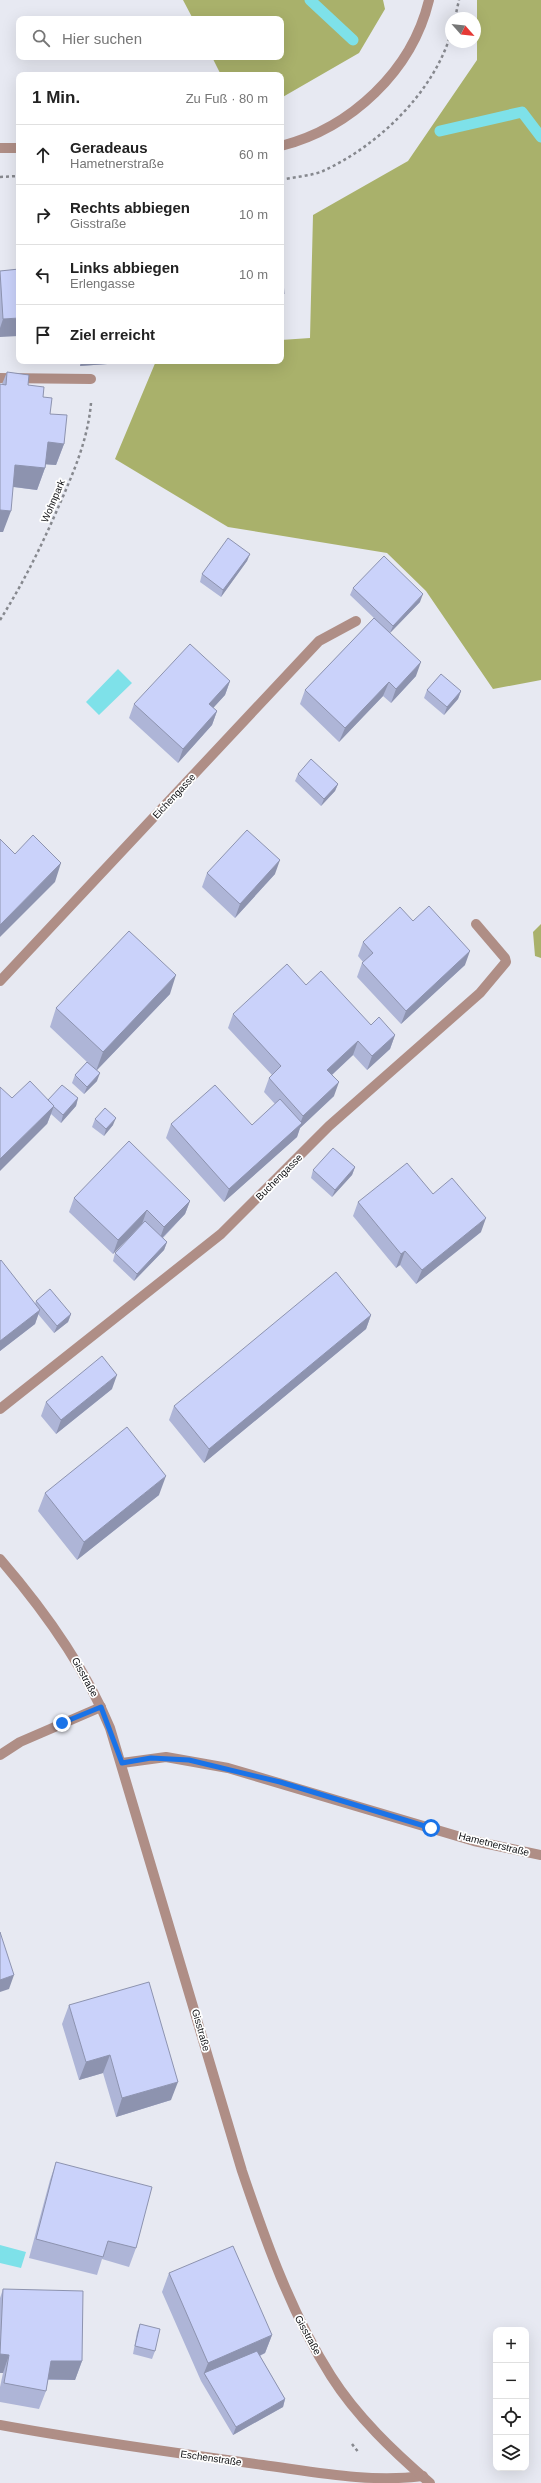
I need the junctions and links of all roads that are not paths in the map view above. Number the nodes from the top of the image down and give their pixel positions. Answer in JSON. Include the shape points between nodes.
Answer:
{"nodes":[{"id":1,"x":429,"y":0,"type":"edge"},
{"id":2,"x":284,"y":145,"type":"edge"},
{"id":3,"x":0,"y":148,"type":"edge"},
{"id":4,"x":16,"y":148,"type":"edge"},
{"id":5,"x":0,"y":378,"type":"edge"},
{"id":6,"x":91,"y":378,"type":"road end"},
{"id":7,"x":356,"y":621,"type":"dead end"},
{"id":8,"x":476,"y":924,"type":"dead end"},
{"id":9,"x":0,"y":981,"type":"edge"},
{"id":10,"x":0,"y":1409,"type":"edge"},
{"id":11,"x":0,"y":1559,"type":"edge"},
{"id":12,"x":101,"y":1707,"type":"junction"},
{"id":13,"x":0,"y":1755,"type":"edge"},
{"id":14,"x":122,"y":1763,"type":"junction"},
{"id":15,"x":541,"y":1855,"type":"edge"},
{"id":16,"x":0,"y":2425,"type":"edge"},
{"id":17,"x":424,"y":2481,"type":"edge"}],
"edges":[{"from":1,"to":2,"type":"street","via":[[420,28],[409,50],[375,92],[331,127],[303,141]]},
{"from":3,"to":4,"type":"street"},
{"from":5,"to":6,"type":"street"},
{"from":7,"to":9,"type":"street","name":"Eichengasse","via":[[319,641]]},
{"from":8,"to":10,"type":"street","name":"Buchengasse","via":[[506,962],[480,993],[329,1126],[221,1234]]},
{"from":11,"to":12,"type":"street","name":"Gisstraße","via":[[35,1601],[69,1649]]},
{"from":12,"to":13,"type":"street","via":[[20,1742]]},
{"from":12,"to":14,"type":"street","name":"Gisstraße"},
{"from":14,"to":15,"type":"street","name":"Hametnerstraße","via":[[166,1757],[220,1767],[280,1782],[474,1841]]},
{"from":14,"to":17,"type":"street","name":"Gisstraße","via":[[242,2171],[265,2239],[293,2308],[332,2377],[382,2440]]},
{"from":16,"to":17,"type":"street","name":"Eschenstraße","via":[[91,2442],[361,2478]]}]}
